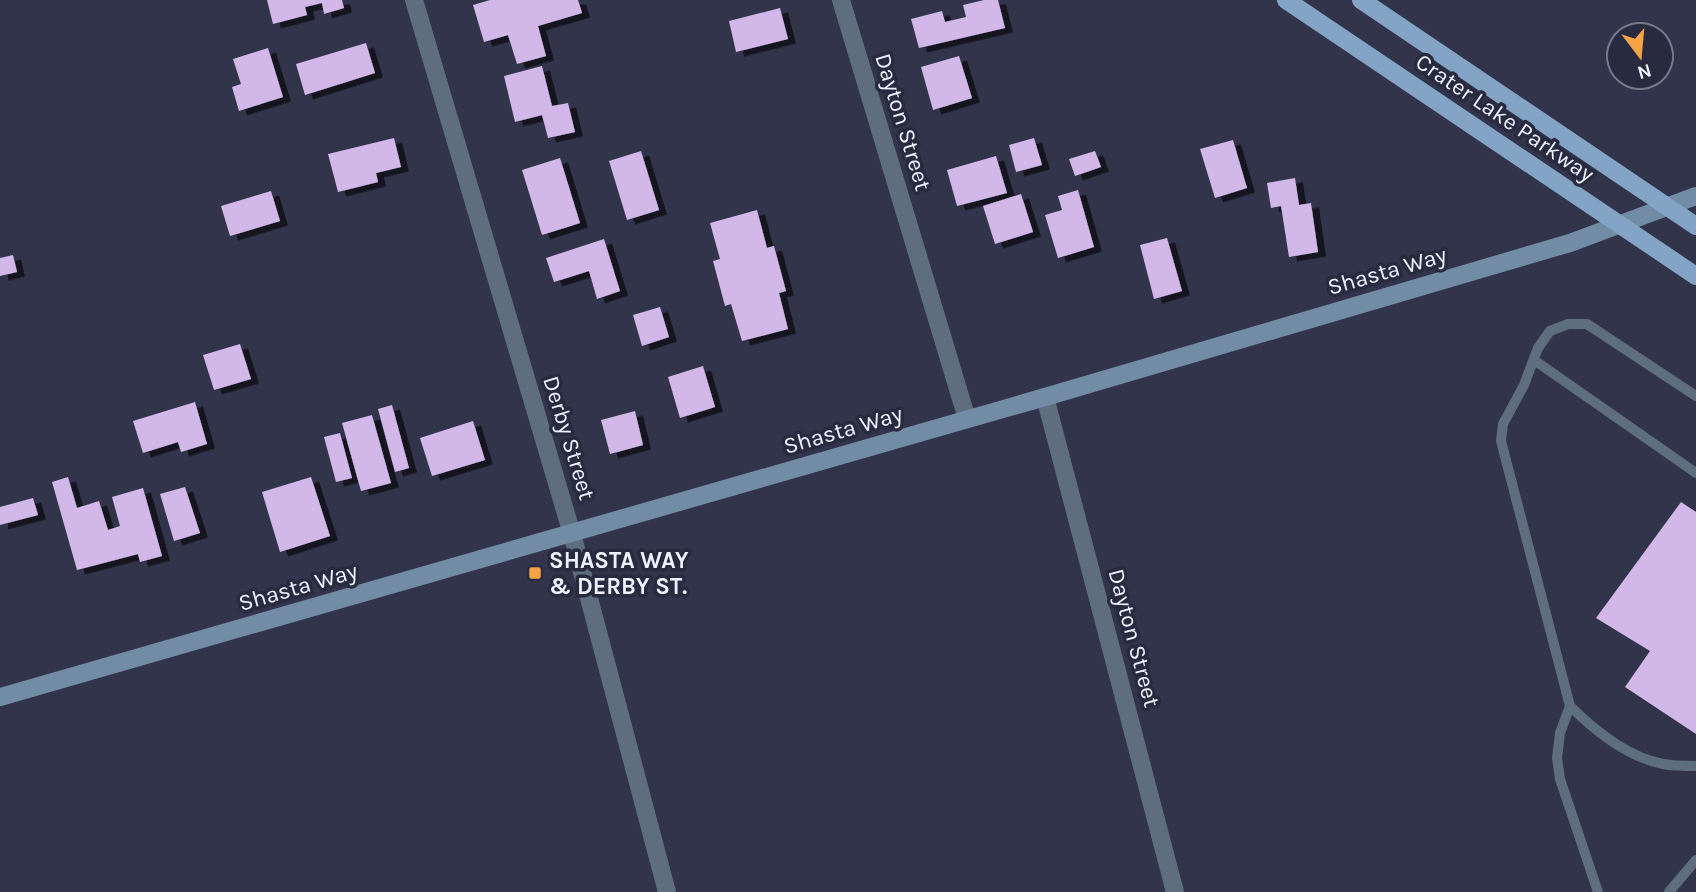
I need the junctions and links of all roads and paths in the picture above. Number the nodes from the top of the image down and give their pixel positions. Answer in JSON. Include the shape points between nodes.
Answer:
{"nodes":[{"id":1,"x":414,"y":0,"type":"edge"},
{"id":2,"x":841,"y":0,"type":"edge"},
{"id":3,"x":1286,"y":0,"type":"edge"},
{"id":4,"x":1361,"y":0,"type":"edge"},
{"id":5,"x":1696,"y":196,"type":"edge"},
{"id":6,"x":1668,"y":207,"type":"junction"},
{"id":7,"x":1620,"y":225,"type":"junction"},
{"id":8,"x":1696,"y":226,"type":"edge"},
{"id":9,"x":1696,"y":276,"type":"edge"},
{"id":10,"x":1534,"y":360,"type":"junction"},
{"id":11,"x":1696,"y":396,"type":"edge"},
{"id":12,"x":1045,"y":397,"type":"junction"},
{"id":13,"x":967,"y":419,"type":"junction"},
{"id":14,"x":1696,"y":473,"type":"edge"},
{"id":15,"x":572,"y":534,"type":"junction"},
{"id":16,"x":0,"y":697,"type":"edge"},
{"id":17,"x":1570,"y":706,"type":"junction"},
{"id":18,"x":1696,"y":766,"type":"edge"},
{"id":19,"x":1696,"y":860,"type":"edge"},
{"id":20,"x":667,"y":892,"type":"edge"},
{"id":21,"x":1175,"y":892,"type":"edge"},
{"id":22,"x":1598,"y":892,"type":"edge"},
{"id":23,"x":1669,"y":892,"type":"edge"}],
"edges":[{"from":1,"to":15,"type":"street","name":"Derby Street"},
{"from":2,"to":13,"type":"street","name":"Dayton Street"},
{"from":3,"to":7,"type":"main road","name":"Crater Lake Parkway"},
{"from":4,"to":6,"type":"main road","name":"Crater Lake Parkway"},
{"from":5,"to":6,"type":"main road","name":"Shasta Way"},
{"from":6,"to":7,"type":"main road","name":"Shasta Way"},
{"from":6,"to":8,"type":"main road","name":"Crater Lake Parkway"},
{"from":7,"to":9,"type":"main road","name":"Crater Lake Parkway"},
{"from":7,"to":12,"type":"main road","name":"Shasta Way"},
{"from":10,"to":11,"type":"lane","via":[[1550,331],[1568,324],[1587,324]]},
{"from":10,"to":14,"type":"lane"},
{"from":10,"to":17,"type":"lane","via":[[1503,424],[1501,441]]},
{"from":12,"to":13,"type":"main road","name":"Shasta Way"},
{"from":12,"to":21,"type":"street","name":"Dayton Street"},
{"from":13,"to":15,"type":"main road","name":"Shasta Way"},
{"from":15,"to":16,"type":"main road","name":"Shasta Way"},
{"from":15,"to":20,"type":"street","name":"Derby Street"},
{"from":17,"to":18,"type":"lane","via":[[1588,724],[1636,755],[1662,764]]},
{"from":17,"to":22,"type":"lane","via":[[1560,733],[1560,779]]},
{"from":19,"to":23,"type":"lane"}]}
